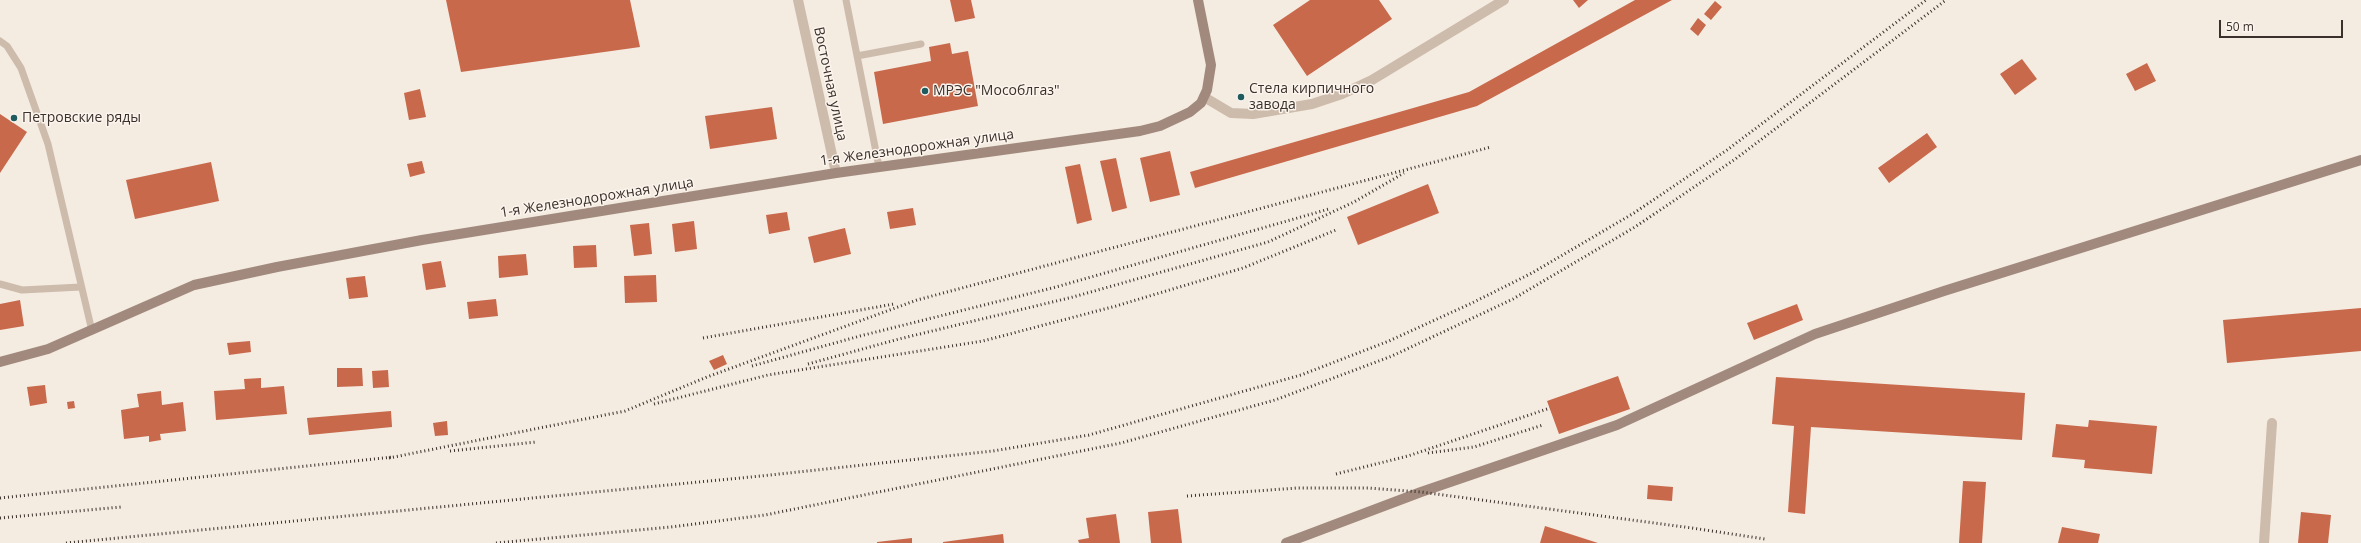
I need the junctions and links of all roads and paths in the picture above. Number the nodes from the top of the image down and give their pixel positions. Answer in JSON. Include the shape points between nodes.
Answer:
{"nodes":[{"id":1,"x":798,"y":0,"type":"edge"},
{"id":2,"x":846,"y":0,"type":"edge"},
{"id":3,"x":1198,"y":0,"type":"edge"},
{"id":4,"x":1504,"y":0,"type":"edge"},
{"id":5,"x":0,"y":41,"type":"edge"},
{"id":6,"x":921,"y":44,"type":"dead end"},
{"id":7,"x":857,"y":56,"type":"junction"},
{"id":8,"x":1204,"y":97,"type":"junction"},
{"id":9,"x":2361,"y":160,"type":"edge"},
{"id":10,"x":879,"y":167,"type":"junction"},
{"id":11,"x":836,"y":174,"type":"junction"},
{"id":12,"x":0,"y":284,"type":"edge"},
{"id":13,"x":81,"y":287,"type":"junction"},
{"id":14,"x":92,"y":332,"type":"junction"},
{"id":15,"x":0,"y":362,"type":"edge"},
{"id":16,"x":2272,"y":424,"type":"dead end"},
{"id":17,"x":1286,"y":543,"type":"edge"},
{"id":18,"x":2264,"y":543,"type":"edge"}],
"edges":[{"from":1,"to":11,"type":"street","name":"Восточная улица"},
{"from":2,"to":7,"type":"lane"},
{"from":3,"to":8,"type":"main road","via":[[1211,64]]},
{"from":4,"to":8,"type":"street","via":[[1372,80],[1312,104],[1253,114],[1231,112]]},
{"from":5,"to":13,"type":"lane","via":[[7,46],[21,68],[48,144]]},
{"from":6,"to":7,"type":"lane"},
{"from":7,"to":10,"type":"lane"},
{"from":8,"to":10,"type":"main road","name":"1-я Железнодорожная улица","via":[[1196,108],[1180,118],[1140,131]]},
{"from":9,"to":17,"type":"main road","via":[[1815,334],[1617,425],[1421,492]]},
{"from":10,"to":11,"type":"main road","name":"1-я Железнодорожная улица"},
{"from":11,"to":14,"type":"main road","name":"1-я Железнодорожная улица","via":[[422,240],[209,281],[179,291]]},
{"from":12,"to":13,"type":"lane","via":[[22,290]]},
{"from":13,"to":14,"type":"lane"},
{"from":14,"to":15,"type":"main road","name":"1-я Железнодорожная улица","via":[[42,351]]},
{"from":16,"to":18,"type":"street"}]}
